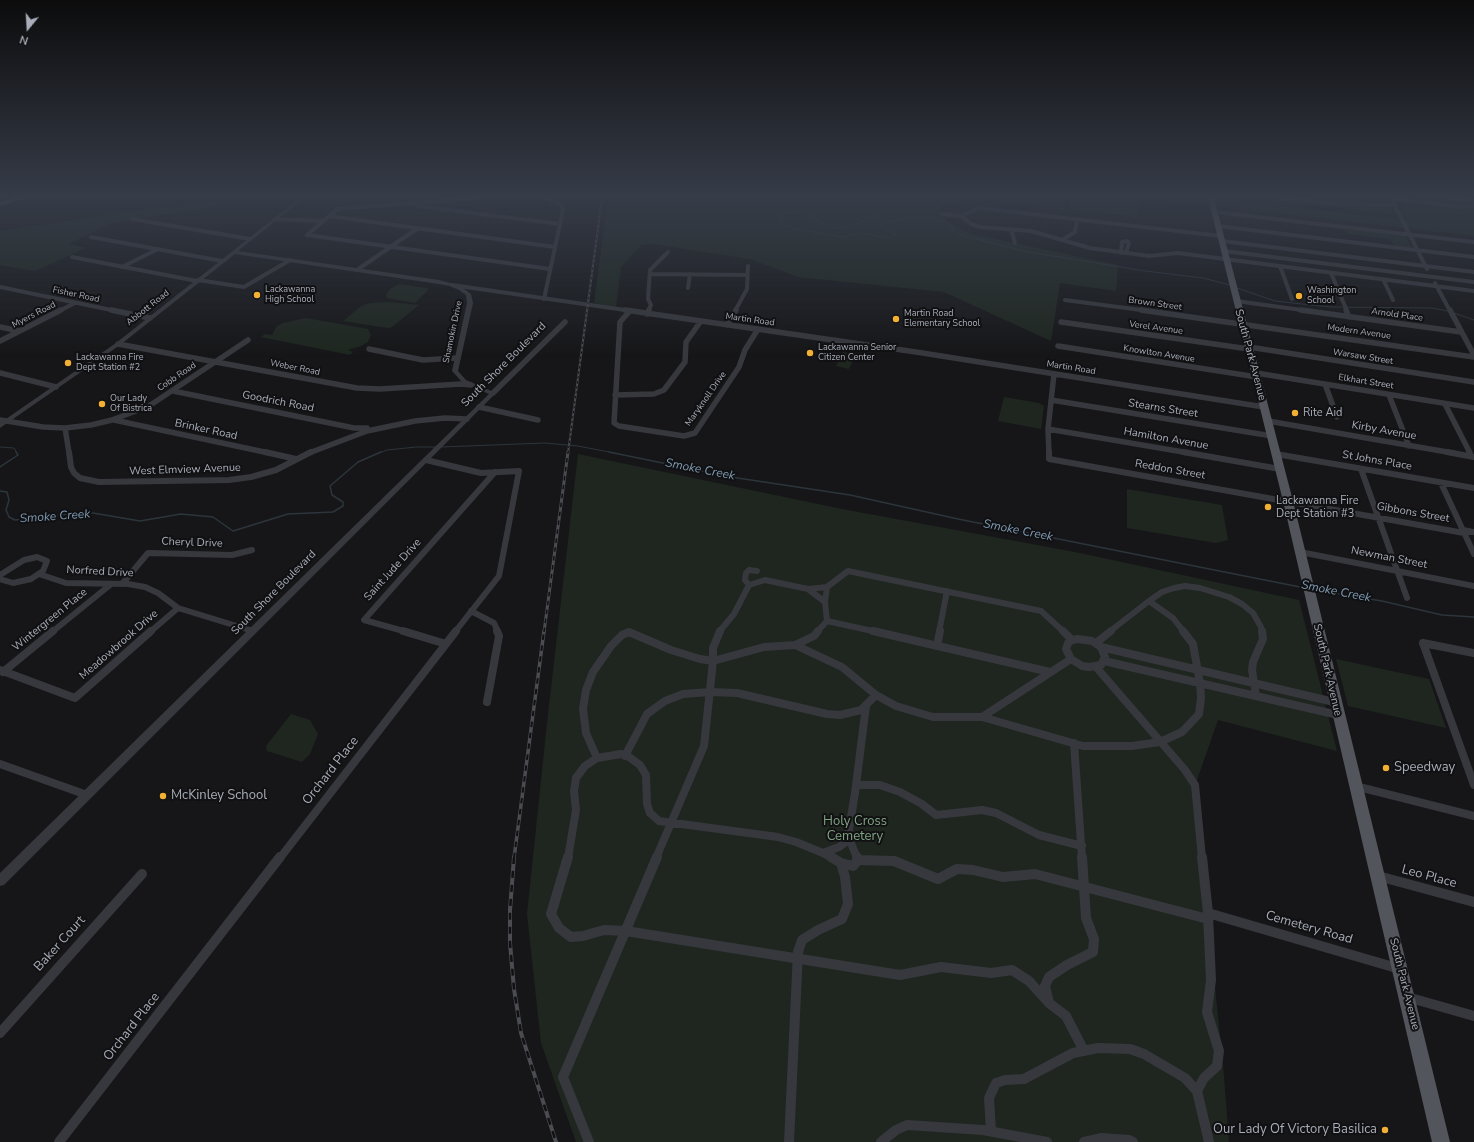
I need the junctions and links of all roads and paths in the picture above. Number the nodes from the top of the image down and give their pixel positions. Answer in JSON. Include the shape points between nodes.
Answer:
{"nodes":[{"id":1,"x":153,"y":251,"type":"edge"},
{"id":2,"x":170,"y":251,"type":"edge"},
{"id":3,"x":385,"y":251,"type":"edge"},
{"id":4,"x":422,"y":251,"type":"edge"},
{"id":5,"x":554,"y":251,"type":"edge"},
{"id":6,"x":1116,"y":251,"type":"edge"},
{"id":7,"x":1224,"y":251,"type":"edge"},
{"id":8,"x":1226,"y":251,"type":"edge"},
{"id":9,"x":1314,"y":251,"type":"edge"},
{"id":10,"x":1419,"y":251,"type":"edge"},
{"id":11,"x":1430,"y":251,"type":"edge"},
{"id":12,"x":234,"y":252,"type":"joint"},
{"id":13,"x":668,"y":252,"type":"dead end"},
{"id":14,"x":1121,"y":252,"type":"joint"},
{"id":15,"x":1126,"y":254,"type":"joint"},
{"id":16,"x":1474,"y":256,"type":"edge"},
{"id":17,"x":72,"y":257,"type":"dead end"},
{"id":18,"x":1226,"y":259,"type":"junction"},
{"id":19,"x":290,"y":260,"type":"junction"},
{"id":20,"x":222,"y":261,"type":"junction"},
{"id":21,"x":748,"y":266,"type":"dead end"},
{"id":22,"x":1280,"y":266,"type":"junction"},
{"id":23,"x":1426,"y":266,"type":"junction"},
{"id":24,"x":122,"y":267,"type":"junction"},
{"id":25,"x":550,"y":269,"type":"junction"},
{"id":26,"x":357,"y":270,"type":"junction"},
{"id":27,"x":1474,"y":272,"type":"edge"},
{"id":28,"x":1330,"y":273,"type":"junction"},
{"id":29,"x":650,"y":274,"type":"junction"},
{"id":30,"x":690,"y":274,"type":"junction"},
{"id":31,"x":748,"y":274,"type":"junction"},
{"id":32,"x":1432,"y":277,"type":"junction"},
{"id":33,"x":1383,"y":279,"type":"junction"},
{"id":34,"x":198,"y":280,"type":"junction"},
{"id":35,"x":1474,"y":282,"type":"edge"},
{"id":36,"x":452,"y":285,"type":"junction"},
{"id":37,"x":1436,"y":286,"type":"junction"},
{"id":38,"x":0,"y":287,"type":"edge"},
{"id":39,"x":688,"y":288,"type":"dead end"},
{"id":40,"x":1474,"y":291,"type":"edge"},
{"id":41,"x":544,"y":299,"type":"junction"},
{"id":42,"x":1292,"y":299,"type":"dead end"},
{"id":43,"x":1065,"y":300,"type":"dead end"},
{"id":44,"x":1393,"y":300,"type":"dead end"},
{"id":45,"x":1236,"y":301,"type":"junction"},
{"id":46,"x":75,"y":303,"type":"junction"},
{"id":47,"x":629,"y":312,"type":"junction"},
{"id":48,"x":646,"y":314,"type":"junction"},
{"id":49,"x":1349,"y":317,"type":"junction"},
{"id":50,"x":150,"y":318,"type":"junction"},
{"id":51,"x":701,"y":321,"type":"junction"},
{"id":52,"x":565,"y":322,"type":"dead end"},
{"id":53,"x":1061,"y":322,"type":"dead end"},
{"id":54,"x":1242,"y":324,"type":"junction"},
{"id":55,"x":727,"y":325,"type":"junction"},
{"id":56,"x":0,"y":327,"type":"edge"},
{"id":57,"x":758,"y":329,"type":"junction"},
{"id":58,"x":19,"y":331,"type":"junction"},
{"id":59,"x":1461,"y":332,"type":"junction"},
{"id":60,"x":248,"y":340,"type":"dead end"},
{"id":61,"x":0,"y":341,"type":"edge"},
{"id":62,"x":118,"y":344,"type":"junction"},
{"id":63,"x":1058,"y":346,"type":"dead end"},
{"id":64,"x":1249,"y":348,"type":"junction"},
{"id":65,"x":369,"y":349,"type":"dead end"},
{"id":66,"x":1474,"y":356,"type":"edge"},
{"id":67,"x":457,"y":358,"type":"junction"},
{"id":68,"x":215,"y":362,"type":"junction"},
{"id":69,"x":0,"y":373,"type":"edge"},
{"id":70,"x":1054,"y":374,"type":"junction"},
{"id":71,"x":1256,"y":375,"type":"junction"},
{"id":72,"x":1474,"y":382,"type":"edge"},
{"id":73,"x":1325,"y":384,"type":"junction"},
{"id":74,"x":471,"y":385,"type":"junction"},
{"id":75,"x":56,"y":387,"type":"junction"},
{"id":76,"x":173,"y":391,"type":"junction"},
{"id":77,"x":493,"y":393,"type":"junction"},
{"id":78,"x":1389,"y":395,"type":"junction"},
{"id":79,"x":615,"y":396,"type":"junction"},
{"id":80,"x":1051,"y":400,"type":"junction"},
{"id":81,"x":1445,"y":404,"type":"junction"},
{"id":82,"x":479,"y":407,"type":"junction"},
{"id":83,"x":1264,"y":407,"type":"junction"},
{"id":84,"x":1474,"y":408,"type":"edge"},
{"id":85,"x":1337,"y":417,"type":"dead end"},
{"id":86,"x":467,"y":419,"type":"junction"},
{"id":87,"x":112,"y":420,"type":"junction"},
{"id":88,"x":538,"y":420,"type":"dead end"},
{"id":89,"x":3,"y":421,"type":"edge"},
{"id":90,"x":1268,"y":421,"type":"junction"},
{"id":91,"x":0,"y":426,"type":"edge"},
{"id":92,"x":379,"y":427,"type":"junction"},
{"id":93,"x":65,"y":428,"type":"junction"},
{"id":94,"x":1048,"y":429,"type":"junction"},
{"id":95,"x":1272,"y":436,"type":"junction"},
{"id":96,"x":1410,"y":446,"type":"junction"},
{"id":97,"x":1276,"y":454,"type":"junction"},
{"id":98,"x":428,"y":457,"type":"junction"},
{"id":99,"x":1472,"y":457,"type":"edge"},
{"id":100,"x":296,"y":459,"type":"junction"},
{"id":101,"x":1280,"y":469,"type":"junction"},
{"id":102,"x":1361,"y":469,"type":"junction"},
{"id":103,"x":495,"y":472,"type":"junction"},
{"id":104,"x":1441,"y":482,"type":"junction"},
{"id":105,"x":1474,"y":488,"type":"edge"},
{"id":106,"x":1288,"y":501,"type":"junction"},
{"id":107,"x":1378,"y":517,"type":"junction"},
{"id":108,"x":1464,"y":532,"type":"junction"},
{"id":109,"x":1474,"y":532,"type":"edge"},
{"id":110,"x":252,"y":550,"type":"dead end"},
{"id":111,"x":1300,"y":552,"type":"junction"},
{"id":112,"x":1474,"y":554,"type":"edge"},
{"id":113,"x":1397,"y":571,"type":"junction"},
{"id":114,"x":39,"y":574,"type":"junction"},
{"id":115,"x":0,"y":575,"type":"edge"},
{"id":116,"x":0,"y":579,"type":"edge"},
{"id":117,"x":765,"y":580,"type":"junction"},
{"id":118,"x":122,"y":584,"type":"junction"},
{"id":119,"x":110,"y":585,"type":"junction"},
{"id":120,"x":748,"y":585,"type":"junction"},
{"id":121,"x":1474,"y":586,"type":"edge"},
{"id":122,"x":827,"y":587,"type":"junction"},
{"id":123,"x":808,"y":589,"type":"junction"},
{"id":124,"x":947,"y":591,"type":"junction"},
{"id":125,"x":1407,"y":598,"type":"dead end"},
{"id":126,"x":1149,"y":601,"type":"junction"},
{"id":127,"x":825,"y":602,"type":"junction"},
{"id":128,"x":178,"y":608,"type":"junction"},
{"id":129,"x":471,"y":611,"type":"junction"},
{"id":130,"x":827,"y":621,"type":"junction"},
{"id":131,"x":253,"y":631,"type":"junction"},
{"id":132,"x":1072,"y":640,"type":"junction"},
{"id":133,"x":446,"y":644,"type":"junction"},
{"id":134,"x":795,"y":645,"type":"junction"},
{"id":135,"x":1098,"y":645,"type":"junction"},
{"id":136,"x":937,"y":646,"type":"junction"},
{"id":137,"x":1474,"y":653,"type":"edge"},
{"id":138,"x":1071,"y":659,"type":"junction"},
{"id":139,"x":713,"y":661,"type":"junction"},
{"id":140,"x":1104,"y":661,"type":"junction"},
{"id":141,"x":1096,"y":667,"type":"junction"},
{"id":142,"x":1199,"y":670,"type":"junction"},
{"id":143,"x":2,"y":671,"type":"edge"},
{"id":144,"x":1050,"y":672,"type":"junction"},
{"id":145,"x":1200,"y":683,"type":"junction"},
{"id":146,"x":1253,"y":683,"type":"junction"},
{"id":147,"x":710,"y":692,"type":"junction"},
{"id":148,"x":876,"y":695,"type":"junction"},
{"id":149,"x":1256,"y":696,"type":"junction"},
{"id":150,"x":487,"y":702,"type":"dead end"},
{"id":151,"x":866,"y":706,"type":"junction"},
{"id":152,"x":1336,"y":708,"type":"junction"},
{"id":153,"x":982,"y":717,"type":"junction"},
{"id":154,"x":1160,"y":742,"type":"junction"},
{"id":155,"x":1074,"y":743,"type":"junction"},
{"id":156,"x":625,"y":756,"type":"junction"},
{"id":157,"x":597,"y":758,"type":"junction"},
{"id":158,"x":0,"y":764,"type":"edge"},
{"id":159,"x":856,"y":785,"type":"junction"},
{"id":160,"x":1474,"y":785,"type":"edge"},
{"id":161,"x":1355,"y":786,"type":"junction"},
{"id":162,"x":87,"y":795,"type":"junction"},
{"id":163,"x":1474,"y":816,"type":"edge"},
{"id":164,"x":671,"y":824,"type":"junction"},
{"id":165,"x":847,"y":842,"type":"junction"},
{"id":166,"x":1082,"y":846,"type":"junction"},
{"id":167,"x":823,"y":853,"type":"junction"},
{"id":168,"x":841,"y":863,"type":"junction"},
{"id":169,"x":855,"y":863,"type":"junction"},
{"id":170,"x":142,"y":874,"type":"dead end"},
{"id":171,"x":1377,"y":876,"type":"junction"},
{"id":172,"x":845,"y":877,"type":"junction"},
{"id":173,"x":0,"y":881,"type":"edge"},
{"id":174,"x":1085,"y":888,"type":"junction"},
{"id":175,"x":1474,"y":902,"type":"edge"},
{"id":176,"x":1209,"y":916,"type":"junction"},
{"id":177,"x":626,"y":931,"type":"junction"},
{"id":178,"x":797,"y":959,"type":"junction"},
{"id":179,"x":1400,"y":969,"type":"junction"},
{"id":180,"x":1407,"y":996,"type":"junction"},
{"id":181,"x":1049,"y":1003,"type":"junction"},
{"id":182,"x":1474,"y":1016,"type":"edge"},
{"id":183,"x":0,"y":1033,"type":"edge"},
{"id":184,"x":1084,"y":1051,"type":"junction"},
{"id":185,"x":1197,"y":1091,"type":"junction"},
{"id":186,"x":991,"y":1132,"type":"junction"},
{"id":187,"x":59,"y":1142,"type":"edge"},
{"id":188,"x":590,"y":1142,"type":"edge"},
{"id":189,"x":789,"y":1142,"type":"edge"},
{"id":190,"x":881,"y":1142,"type":"edge"},
{"id":191,"x":1047,"y":1142,"type":"edge"},
{"id":192,"x":1084,"y":1142,"type":"edge"},
{"id":193,"x":1133,"y":1142,"type":"edge"},
{"id":194,"x":1209,"y":1142,"type":"edge"},
{"id":195,"x":1441,"y":1142,"type":"edge"}],
"edges":[{"from":1,"to":24,"type":"street"},
{"from":2,"to":20,"type":"street"},
{"from":3,"to":26,"type":"street"},
{"from":4,"to":25,"type":"street"},
{"from":5,"to":25,"type":"street"},
{"from":6,"to":14,"type":"street"},
{"from":7,"to":18,"type":"main road","name":"South Park Avenue"},
{"from":8,"to":32,"type":"street"},
{"from":9,"to":23,"type":"street"},
{"from":10,"to":23,"type":"street"},
{"from":11,"to":16,"type":"street"},
{"from":12,"to":19,"type":"street","name":"Martin Road"},
{"from":12,"to":20,"type":"street","name":"Abbott Road"},
{"from":13,"to":29,"type":"street","via":[[650,270]]},
{"from":14,"to":15,"type":"street"},
{"from":15,"to":18,"type":"street","via":[[1148,256],[1178,253]]},
{"from":17,"to":24,"type":"street"},
{"from":18,"to":22,"type":"street"},
{"from":18,"to":45,"type":"main road","name":"South Park Avenue"},
{"from":19,"to":26,"type":"street","name":"Martin Road"},
{"from":19,"to":34,"type":"street","via":[[244,287]]},
{"from":20,"to":34,"type":"street","name":"Abbott Road"},
{"from":21,"to":31,"type":"street"},
{"from":22,"to":28,"type":"street"},
{"from":22,"to":42,"type":"street"},
{"from":23,"to":27,"type":"street"},
{"from":23,"to":32,"type":"street"},
{"from":24,"to":34,"type":"street"},
{"from":25,"to":41,"type":"street"},
{"from":26,"to":36,"type":"street","name":"Martin Road"},
{"from":28,"to":33,"type":"street"},
{"from":28,"to":49,"type":"street"},
{"from":29,"to":30,"type":"street"},
{"from":29,"to":48,"type":"street","via":[[648,299],[651,305]]},
{"from":30,"to":31,"type":"street"},
{"from":30,"to":39,"type":"street"},
{"from":31,"to":55,"type":"street","via":[[747,289]]},
{"from":32,"to":35,"type":"street"},
{"from":32,"to":37,"type":"street"},
{"from":33,"to":37,"type":"street"},
{"from":33,"to":44,"type":"street"},
{"from":34,"to":50,"type":"street","name":"Abbott Road"},
{"from":36,"to":41,"type":"street","name":"Martin Road"},
{"from":36,"to":67,"type":"street","name":"Shamokin Drive","via":[[465,292],[470,300]]},
{"from":37,"to":40,"type":"street"},
{"from":37,"to":59,"type":"street"},
{"from":38,"to":46,"type":"street","name":"Fisher Road"},
{"from":41,"to":47,"type":"street","name":"Martin Road"},
{"from":43,"to":54,"type":"street","name":"Brown Street"},
{"from":45,"to":49,"type":"street","name":"Arnold Place"},
{"from":45,"to":54,"type":"main road","name":"South Park Avenue"},
{"from":46,"to":50,"type":"street","name":"Fisher Road"},
{"from":46,"to":58,"type":"street","name":"Myers Road"},
{"from":47,"to":48,"type":"street","name":"Martin Road"},
{"from":47,"to":79,"type":"street","name":"Maryknoll Drive","via":[[620,322]]},
{"from":48,"to":51,"type":"street","name":"Martin Road"},
{"from":49,"to":59,"type":"street","name":"Arnold Place"},
{"from":50,"to":62,"type":"street","name":"Abbott Road"},
{"from":51,"to":55,"type":"street","name":"Martin Road"},
{"from":51,"to":79,"type":"street","via":[[686,342],[685,362],[664,390],[654,394]]},
{"from":52,"to":77,"type":"street","name":"South Shore Boulevard"},
{"from":53,"to":64,"type":"street","name":"Verel Avenue"},
{"from":54,"to":64,"type":"main road","name":"South Park Avenue"},
{"from":54,"to":66,"type":"street","name":"Modern Avenue"},
{"from":55,"to":57,"type":"street","name":"Martin Road"},
{"from":56,"to":58,"type":"street"},
{"from":57,"to":70,"type":"street","name":"Martin Road"},
{"from":57,"to":79,"type":"street","name":"Maryknoll Drive","via":[[745,350],[739,367],[692,435],[684,436],[616,425]]},
{"from":58,"to":61,"type":"street","name":"Myers Road"},
{"from":59,"to":66,"type":"street"},
{"from":60,"to":68,"type":"street","name":"Cobb Road"},
{"from":62,"to":68,"type":"street","name":"Weber Road"},
{"from":62,"to":75,"type":"street","name":"Abbott Road"},
{"from":63,"to":71,"type":"street","name":"Knowlton Avenue"},
{"from":64,"to":71,"type":"main road","name":"South Park Avenue"},
{"from":64,"to":72,"type":"street","name":"Warsaw Street"},
{"from":65,"to":67,"type":"street","via":[[423,360]]},
{"from":67,"to":74,"type":"street","name":"Shamokin Drive","via":[[457,375]]},
{"from":68,"to":74,"type":"street","name":"Weber Road","via":[[361,388]]},
{"from":68,"to":76,"type":"street","name":"Cobb Road"},
{"from":69,"to":75,"type":"street"},
{"from":70,"to":80,"type":"street"},
{"from":70,"to":83,"type":"street","name":"Martin Road"},
{"from":71,"to":73,"type":"street","name":"Elkhart Street"},
{"from":71,"to":83,"type":"main road","name":"South Park Avenue"},
{"from":73,"to":78,"type":"street","name":"Elkhart Street"},
{"from":73,"to":85,"type":"street"},
{"from":74,"to":77,"type":"street","name":"Shamokin Drive"},
{"from":75,"to":89,"type":"street","name":"Abbott Road"},
{"from":76,"to":87,"type":"street","name":"Cobb Road","via":[[149,406]]},
{"from":76,"to":92,"type":"street","name":"Goodrich Road","via":[[354,428]]},
{"from":77,"to":82,"type":"street","name":"South Shore Boulevard"},
{"from":78,"to":81,"type":"street","name":"Elkhart Street"},
{"from":78,"to":96,"type":"street"},
{"from":80,"to":94,"type":"street"},
{"from":80,"to":95,"type":"street","name":"Stearns Street"},
{"from":81,"to":84,"type":"street","name":"Elkhart Street"},
{"from":81,"to":99,"type":"street"},
{"from":82,"to":86,"type":"street","name":"South Shore Boulevard"},
{"from":82,"to":88,"type":"street"},
{"from":83,"to":90,"type":"main road","name":"South Park Avenue"},
{"from":86,"to":92,"type":"street","name":"West Elmview Avenue","via":[[429,419]]},
{"from":86,"to":98,"type":"street","name":"South Shore Boulevard"},
{"from":87,"to":93,"type":"street","name":"Cobb Road"},
{"from":87,"to":100,"type":"street","name":"Brinker Road"},
{"from":89,"to":91,"type":"street","name":"Abbott Road"},
{"from":89,"to":93,"type":"street"},
{"from":90,"to":95,"type":"main road","name":"South Park Avenue"},
{"from":90,"to":96,"type":"street","name":"Kirby Avenue"},
{"from":92,"to":100,"type":"street","name":"West Elmview Avenue","via":[[342,439]]},
{"from":93,"to":100,"type":"street","name":"West Elmview Avenue","via":[[74,473],[80,478],[95,482],[242,479],[276,470]]},
{"from":94,"to":101,"type":"street","name":"Hamilton Avenue"},
{"from":94,"to":106,"type":"street","name":"Reddon Street","via":[[1049,459]]},
{"from":95,"to":97,"type":"main road","name":"South Park Avenue"},
{"from":96,"to":99,"type":"street","name":"Kirby Avenue"},
{"from":97,"to":101,"type":"main road","name":"South Park Avenue"},
{"from":97,"to":102,"type":"street","name":"St Johns Place"},
{"from":98,"to":103,"type":"street","name":"Orchard Place","via":[[482,473]]},
{"from":98,"to":131,"type":"street","name":"South Shore Boulevard"},
{"from":101,"to":106,"type":"main road","name":"South Park Avenue"},
{"from":102,"to":104,"type":"street","name":"St Johns Place"},
{"from":102,"to":107,"type":"street"},
{"from":103,"to":129,"type":"street","name":"Orchard Place","via":[[519,471],[499,576]]},
{"from":103,"to":133,"type":"street","name":"Saint Jude Drive","via":[[364,620]]},
{"from":104,"to":105,"type":"street","name":"St Johns Place"},
{"from":104,"to":108,"type":"street"},
{"from":106,"to":107,"type":"street","name":"Gibbons Street"},
{"from":106,"to":111,"type":"main road","name":"South Park Avenue"},
{"from":107,"to":108,"type":"street","name":"Gibbons Street"},
{"from":107,"to":113,"type":"street"},
{"from":108,"to":109,"type":"street","name":"Gibbons Street"},
{"from":108,"to":112,"type":"street"},
{"from":110,"to":118,"type":"street","name":"Cheryl Drive","via":[[232,555],[148,553]]},
{"from":111,"to":113,"type":"street","name":"Newman Street"},
{"from":111,"to":152,"type":"main road","name":"South Park Avenue"},
{"from":113,"to":121,"type":"street","name":"Newman Street"},
{"from":113,"to":125,"type":"street"},
{"from":114,"to":115,"type":"street","via":[[47,564],[44,559],[37,557],[18,562]]},
{"from":114,"to":116,"type":"street","via":[[17,583]]},
{"from":114,"to":119,"type":"street","name":"Norfred Drive","via":[[66,583]]},
{"from":117,"to":120,"type":"street"},
{"from":117,"to":120,"type":"street","via":[[757,568],[749,570],[745,580]]},
{"from":117,"to":123,"type":"street"},
{"from":118,"to":119,"type":"street","name":"Norfred Drive"},
{"from":118,"to":128,"type":"street","name":"Norfred Drive","via":[[152,589]]},
{"from":119,"to":143,"type":"street","name":"Wintergreen Place"},
{"from":120,"to":139,"type":"street","via":[[734,614],[720,631],[713,648]]},
{"from":122,"to":123,"type":"street"},
{"from":122,"to":124,"type":"street","via":[[848,571]]},
{"from":122,"to":127,"type":"street"},
{"from":123,"to":127,"type":"street"},
{"from":124,"to":132,"type":"street","via":[[1041,611]]},
{"from":124,"to":136,"type":"street"},
{"from":126,"to":135,"type":"street"},
{"from":126,"to":142,"type":"street","via":[[1173,618],[1193,644]]},
{"from":126,"to":146,"type":"street","via":[[1162,592],[1185,586],[1208,589],[1242,604],[1253,613],[1261,627],[1263,639],[1253,662]]},
{"from":127,"to":130,"type":"street"},
{"from":128,"to":131,"type":"street"},
{"from":128,"to":143,"type":"street","name":"Meadowbrook Drive","via":[[74,698]]},
{"from":129,"to":133,"type":"street","name":"Orchard Place"},
{"from":129,"to":150,"type":"street","via":[[494,623],[499,636]]},
{"from":130,"to":134,"type":"street","via":[[814,636]]},
{"from":130,"to":136,"type":"street"},
{"from":131,"to":162,"type":"street","name":"South Shore Boulevard"},
{"from":132,"to":135,"type":"street","via":[[1085,639]]},
{"from":132,"to":138,"type":"street","via":[[1066,649]]},
{"from":133,"to":187,"type":"street","name":"Orchard Place"},
{"from":134,"to":139,"type":"street","via":[[764,647]]},
{"from":134,"to":148,"type":"street","via":[[842,667]]},
{"from":135,"to":140,"type":"street","via":[[1104,652]]},
{"from":135,"to":142,"type":"street"},
{"from":136,"to":144,"type":"street"},
{"from":137,"to":160,"type":"street","via":[[1423,643]]},
{"from":138,"to":141,"type":"street","via":[[1082,666]]},
{"from":138,"to":144,"type":"street"},
{"from":139,"to":147,"type":"street"},
{"from":139,"to":157,"type":"street","via":[[671,650],[629,632],[622,635],[593,672],[586,690],[583,709],[586,733]]},
{"from":140,"to":141,"type":"street"},
{"from":140,"to":145,"type":"street"},
{"from":141,"to":154,"type":"street"},
{"from":142,"to":145,"type":"street"},
{"from":142,"to":146,"type":"street"},
{"from":144,"to":153,"type":"street"},
{"from":145,"to":149,"type":"street"},
{"from":145,"to":154,"type":"street","via":[[1199,714],[1182,732]]},
{"from":146,"to":149,"type":"street"},
{"from":146,"to":152,"type":"street"},
{"from":147,"to":151,"type":"street","via":[[737,693],[827,714],[840,715],[861,710]]},
{"from":147,"to":156,"type":"street","via":[[682,694],[665,701],[647,714]]},
{"from":147,"to":164,"type":"street","via":[[704,746]]},
{"from":148,"to":151,"type":"street"},
{"from":148,"to":153,"type":"street","via":[[896,706],[933,717]]},
{"from":149,"to":152,"type":"street"},
{"from":151,"to":159,"type":"street"},
{"from":152,"to":161,"type":"main road","name":"South Park Avenue"},
{"from":153,"to":155,"type":"street"},
{"from":154,"to":155,"type":"street","via":[[1132,746],[1083,746]]},
{"from":154,"to":176,"type":"street","via":[[1195,785]]},
{"from":155,"to":166,"type":"street"},
{"from":156,"to":157,"type":"street","via":[[608,755]]},
{"from":156,"to":164,"type":"street","via":[[640,765],[646,775],[650,814],[659,821]]},
{"from":157,"to":177,"type":"street","via":[[585,766],[576,778],[573,834],[551,914],[559,928],[571,937],[604,930]]},
{"from":158,"to":162,"type":"street"},
{"from":159,"to":165,"type":"street"},
{"from":159,"to":166,"type":"street","via":[[880,785],[900,792],[936,815],[982,810],[996,813],[1038,835]]},
{"from":161,"to":163,"type":"street"},
{"from":161,"to":171,"type":"main road","name":"South Park Avenue"},
{"from":162,"to":173,"type":"street","name":"South Shore Boulevard"},
{"from":164,"to":167,"type":"street","via":[[778,837]]},
{"from":164,"to":177,"type":"street"},
{"from":165,"to":167,"type":"street"},
{"from":165,"to":169,"type":"street","via":[[851,843]]},
{"from":166,"to":174,"type":"street"},
{"from":167,"to":168,"type":"street"},
{"from":168,"to":169,"type":"street"},
{"from":168,"to":172,"type":"street"},
{"from":169,"to":172,"type":"street"},
{"from":169,"to":174,"type":"street","name":"Cemetery Road","via":[[894,861],[938,879],[957,869],[1003,876],[1035,874]]},
{"from":170,"to":183,"type":"street","name":"Baker Court"},
{"from":171,"to":175,"type":"street","name":"Leo Place"},
{"from":171,"to":179,"type":"main road","name":"South Park Avenue"},
{"from":172,"to":178,"type":"street","via":[[848,904],[842,919],[802,940]]},
{"from":174,"to":176,"type":"street","name":"Cemetery Road"},
{"from":174,"to":181,"type":"street","via":[[1086,918],[1094,939],[1093,952],[1049,977],[1045,986]]},
{"from":176,"to":179,"type":"street","name":"Cemetery Road"},
{"from":176,"to":185,"type":"street","via":[[1211,980],[1207,1012],[1219,1052],[1218,1066],[1204,1078]]},
{"from":177,"to":178,"type":"street"},
{"from":177,"to":188,"type":"street","via":[[564,1077]]},
{"from":178,"to":181,"type":"street","via":[[900,975],[941,967],[991,973],[1012,970],[1029,980]]},
{"from":178,"to":189,"type":"street"},
{"from":179,"to":180,"type":"main road","name":"South Park Avenue"},
{"from":180,"to":182,"type":"street"},
{"from":180,"to":195,"type":"main road","name":"South Park Avenue"},
{"from":181,"to":184,"type":"street","via":[[1066,1016]]},
{"from":184,"to":185,"type":"street","via":[[1098,1048],[1130,1049],[1144,1054],[1185,1078]]},
{"from":184,"to":186,"type":"street","via":[[1073,1053],[1024,1079],[996,1083],[989,1098]]},
{"from":185,"to":194,"type":"street"},
{"from":186,"to":190,"type":"street","via":[[908,1125],[896,1130]]},
{"from":186,"to":191,"type":"street"},
{"from":192,"to":193,"type":"street","via":[[1102,1138]]}]}
